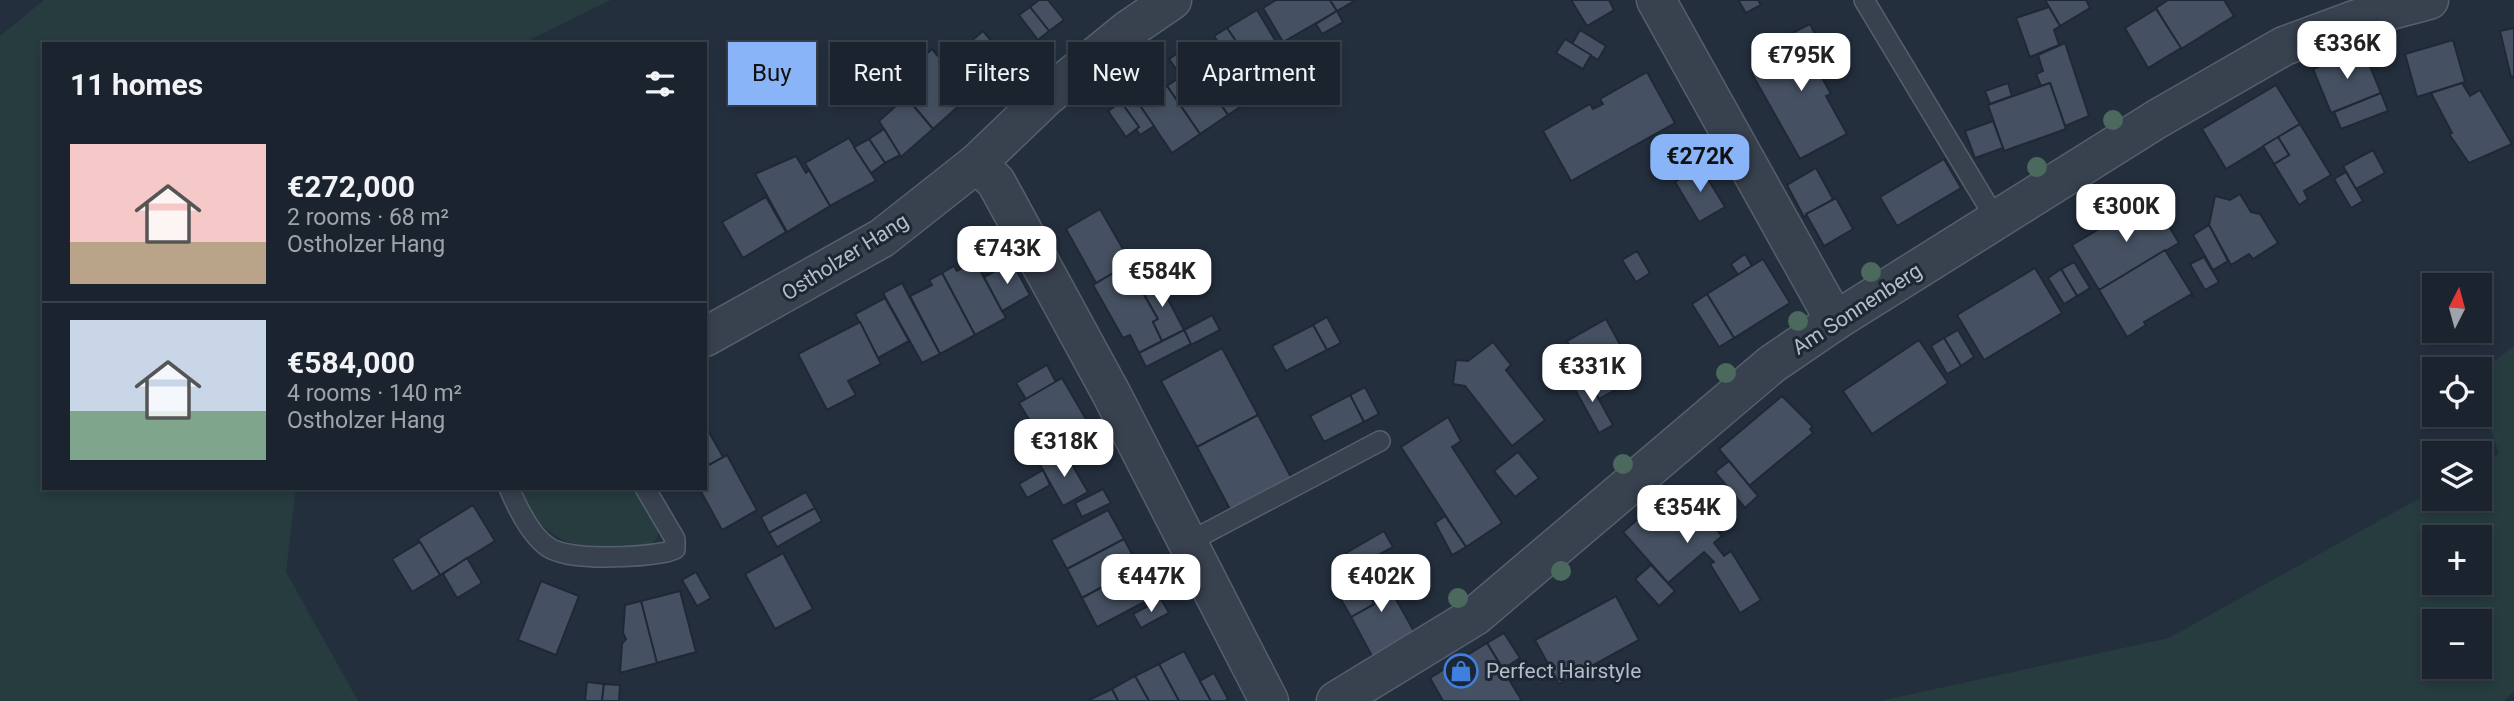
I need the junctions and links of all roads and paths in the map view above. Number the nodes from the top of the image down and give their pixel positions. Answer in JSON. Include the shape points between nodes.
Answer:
{"nodes":[{"id":1,"x":1172,"y":0,"type":"edge"},
{"id":2,"x":1656,"y":0,"type":"edge"},
{"id":3,"x":1864,"y":0,"type":"edge"},
{"id":4,"x":2429,"y":0,"type":"edge"},
{"id":5,"x":977,"y":163,"type":"junction"},
{"id":6,"x":1997,"y":220,"type":"junction"},
{"id":7,"x":1835,"y":321,"type":"junction"},
{"id":8,"x":707,"y":336,"type":"edge"},
{"id":9,"x":1380,"y":441,"type":"dead end"},
{"id":10,"x":510,"y":490,"type":"edge"},
{"id":11,"x":646,"y":490,"type":"edge"},
{"id":12,"x":1187,"y":543,"type":"junction"},
{"id":13,"x":1269,"y":701,"type":"edge"},
{"id":14,"x":1336,"y":701,"type":"edge"}],
"edges":[{"from":1,"to":5,"type":"street","name":"Ostholzer Hang","via":[[1047,96]]},
{"from":2,"to":7,"type":"street"},
{"from":3,"to":6,"type":"lane"},
{"from":4,"to":6,"type":"street","name":"Am Sonnenberg","via":[[2357,19],[2284,46]]},
{"from":5,"to":8,"type":"street","name":"Ostholzer Hang","via":[[881,238]]},
{"from":5,"to":12,"type":"street","via":[[996,182]]},
{"from":6,"to":7,"type":"street","name":"Am Sonnenberg"},
{"from":7,"to":14,"type":"street","name":"Am Sonnenberg","via":[[1772,364],[1475,616]]},
{"from":9,"to":12,"type":"lane"},
{"from":10,"to":11,"type":"lane","via":[[517,508],[555,550],[589,555],[675,549],[676,539]]},
{"from":12,"to":13,"type":"street"}]}
